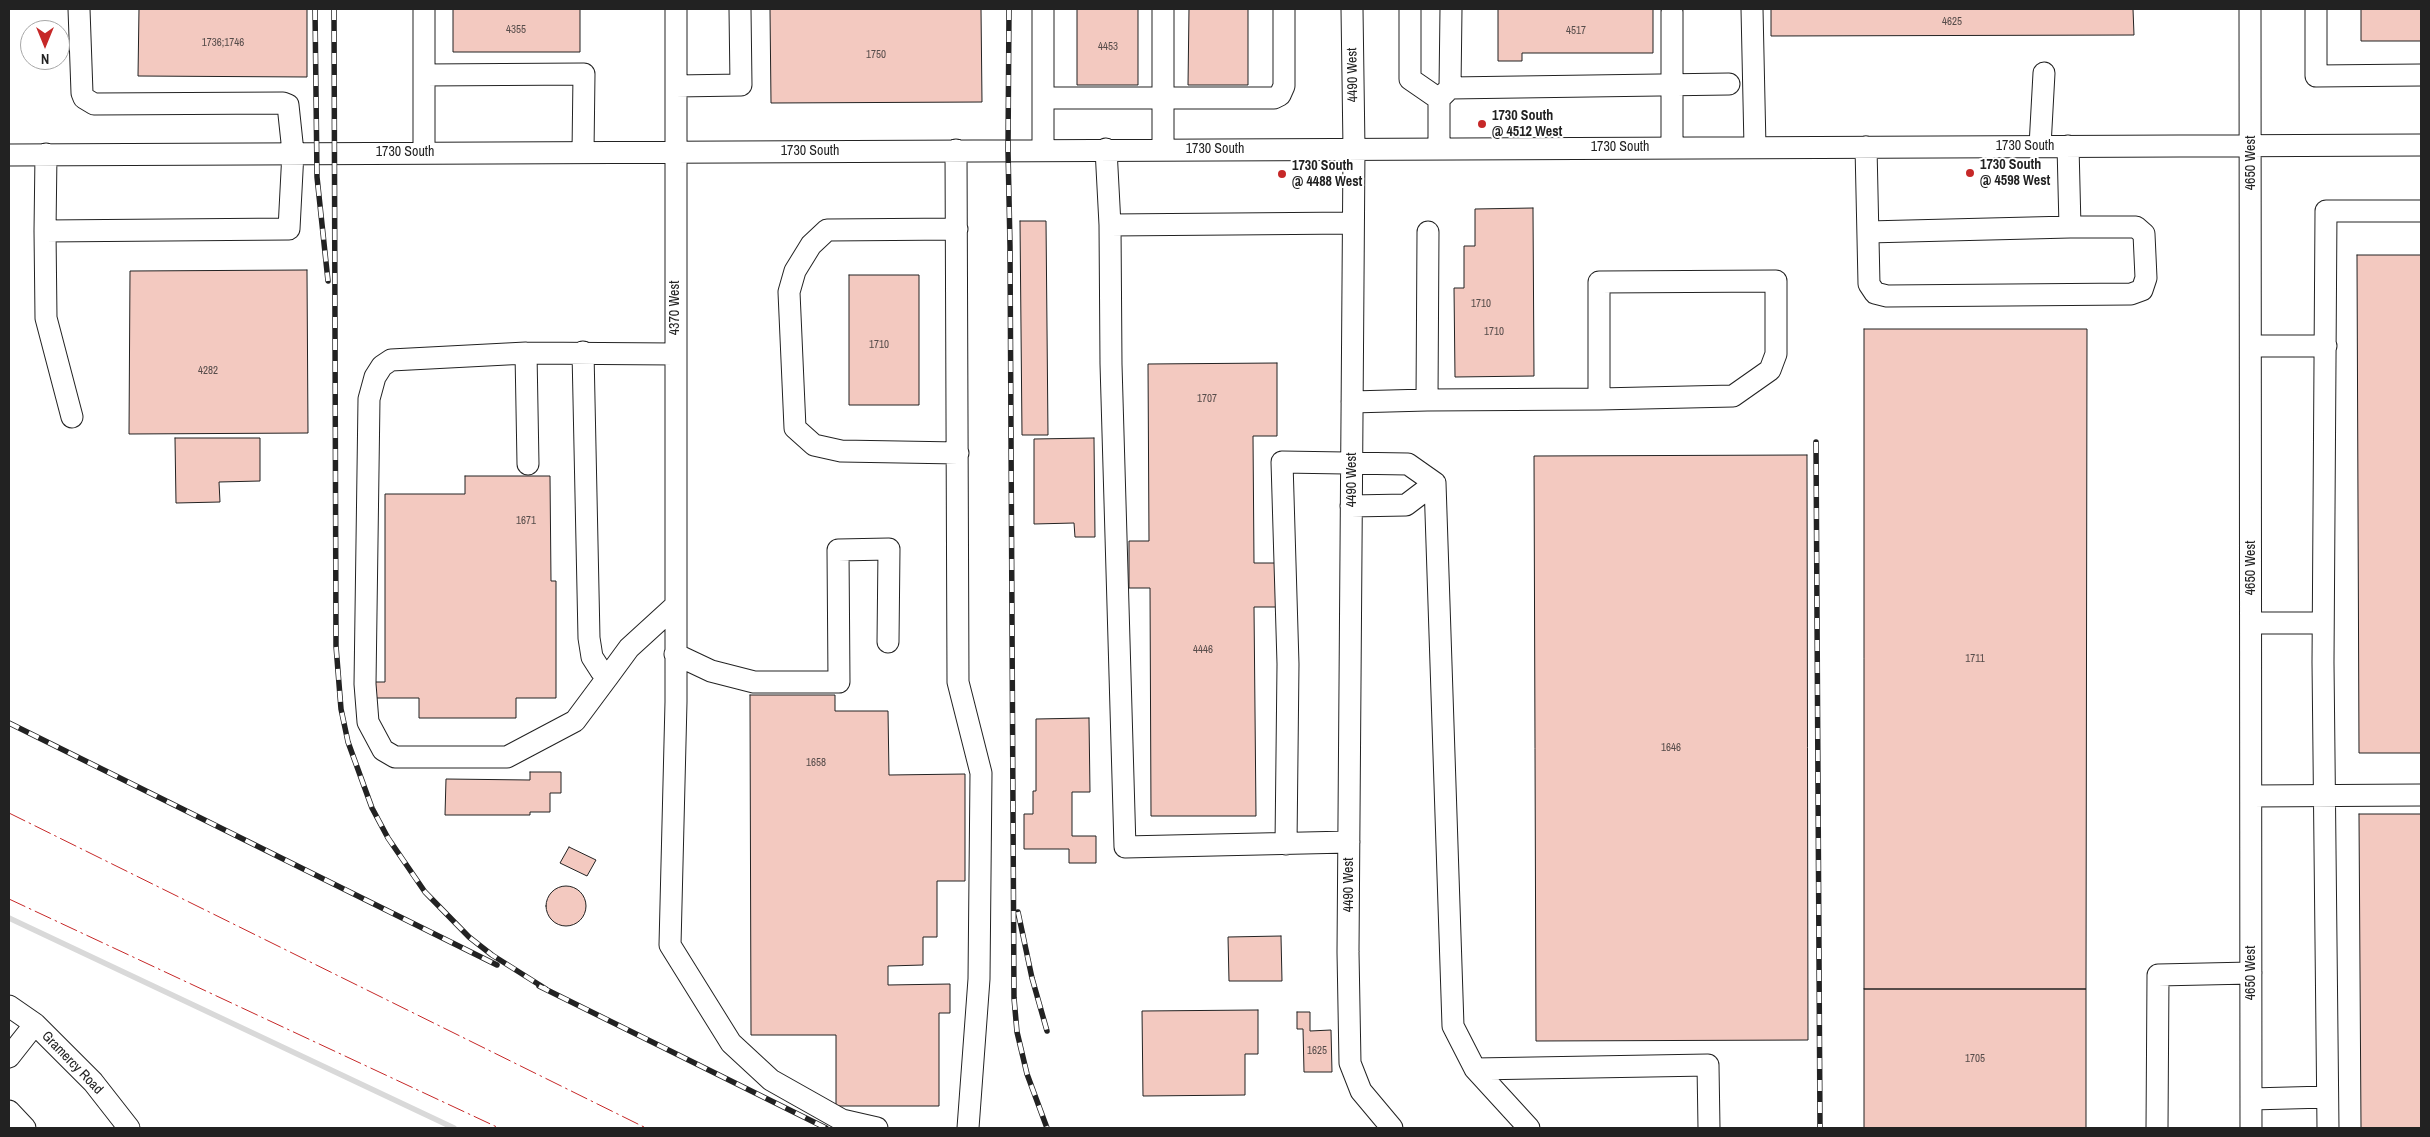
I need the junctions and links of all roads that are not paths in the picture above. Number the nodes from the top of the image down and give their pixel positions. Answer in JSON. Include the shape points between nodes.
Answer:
{"nodes":[{"id":1,"x":79,"y":9,"type":"edge"},
{"id":2,"x":424,"y":9,"type":"edge"},
{"id":3,"x":676,"y":9,"type":"edge"},
{"id":4,"x":740,"y":9,"type":"edge"},
{"id":5,"x":1043,"y":9,"type":"edge"},
{"id":6,"x":1163,"y":9,"type":"edge"},
{"id":7,"x":1284,"y":9,"type":"edge"},
{"id":8,"x":1352,"y":9,"type":"edge"},
{"id":9,"x":1410,"y":9,"type":"edge"},
{"id":10,"x":1451,"y":9,"type":"edge"},
{"id":11,"x":1752,"y":9,"type":"edge"},
{"id":12,"x":2250,"y":9,"type":"edge"},
{"id":13,"x":2316,"y":9,"type":"edge"},
{"id":14,"x":1672,"y":12,"type":"dead end"},
{"id":15,"x":2044,"y":73,"type":"dead end"},
{"id":16,"x":424,"y":75,"type":"junction"},
{"id":17,"x":2421,"y":75,"type":"edge"},
{"id":18,"x":1729,"y":84,"type":"dead end"},
{"id":19,"x":1672,"y":85,"type":"junction"},
{"id":20,"x":676,"y":86,"type":"junction"},
{"id":21,"x":1444,"y":93,"type":"junction"},
{"id":22,"x":1163,"y":97,"type":"junction"},
{"id":23,"x":1042,"y":98,"type":"junction"},
{"id":24,"x":2251,"y":145,"type":"junction"},
{"id":25,"x":2421,"y":145,"type":"edge"},
{"id":26,"x":2040,"y":146,"type":"junction"},
{"id":27,"x":2068,"y":146,"type":"junction"},
{"id":28,"x":1439,"y":147,"type":"junction"},
{"id":29,"x":1672,"y":147,"type":"junction"},
{"id":30,"x":1755,"y":147,"type":"junction"},
{"id":31,"x":1866,"y":147,"type":"junction"},
{"id":32,"x":1354,"y":148,"type":"junction"},
{"id":33,"x":1106,"y":149,"type":"junction"},
{"id":34,"x":1163,"y":149,"type":"junction"},
{"id":35,"x":956,"y":150,"type":"junction"},
{"id":36,"x":1043,"y":150,"type":"junction"},
{"id":37,"x":676,"y":151,"type":"junction"},
{"id":38,"x":293,"y":152,"type":"junction"},
{"id":39,"x":424,"y":152,"type":"junction"},
{"id":40,"x":583,"y":152,"type":"junction"},
{"id":41,"x":46,"y":154,"type":"junction"},
{"id":42,"x":9,"y":155,"type":"edge"},
{"id":43,"x":2421,"y":211,"type":"edge"},
{"id":44,"x":1353,"y":223,"type":"junction"},
{"id":45,"x":1110,"y":225,"type":"junction"},
{"id":46,"x":2070,"y":227,"type":"junction"},
{"id":47,"x":958,"y":229,"type":"junction"},
{"id":48,"x":45,"y":231,"type":"junction"},
{"id":49,"x":1428,"y":232,"type":"dead end"},
{"id":50,"x":1868,"y":232,"type":"junction"},
{"id":51,"x":2251,"y":346,"type":"junction"},
{"id":52,"x":2326,"y":346,"type":"junction"},
{"id":53,"x":583,"y":352,"type":"junction"},
{"id":54,"x":526,"y":353,"type":"junction"},
{"id":55,"x":675,"y":354,"type":"junction"},
{"id":56,"x":1599,"y":399,"type":"junction"},
{"id":57,"x":1427,"y":400,"type":"junction"},
{"id":58,"x":1352,"y":402,"type":"junction"},
{"id":59,"x":72,"y":417,"type":"dead end"},
{"id":60,"x":958,"y":453,"type":"junction"},
{"id":61,"x":528,"y":464,"type":"dead end"},
{"id":62,"x":1352,"y":464,"type":"junction"},
{"id":63,"x":1435,"y":483,"type":"junction"},
{"id":64,"x":1351,"y":506,"type":"junction"},
{"id":65,"x":674,"y":606,"type":"junction"},
{"id":66,"x":2251,"y":623,"type":"junction"},
{"id":67,"x":2323,"y":623,"type":"junction"},
{"id":68,"x":888,"y":642,"type":"dead end"},
{"id":69,"x":675,"y":654,"type":"junction"},
{"id":70,"x":607,"y":678,"type":"junction"},
{"id":71,"x":2324,"y":795,"type":"junction"},
{"id":72,"x":2421,"y":795,"type":"edge"},
{"id":73,"x":2251,"y":796,"type":"junction"},
{"id":74,"x":1349,"y":842,"type":"junction"},
{"id":75,"x":1286,"y":844,"type":"junction"},
{"id":76,"x":2251,"y":973,"type":"junction"},
{"id":77,"x":9,"y":1006,"type":"edge"},
{"id":78,"x":35,"y":1024,"type":"junction"},
{"id":79,"x":9,"y":1057,"type":"edge"},
{"id":80,"x":1475,"y":1069,"type":"junction"},
{"id":81,"x":2328,"y":1097,"type":"junction"},
{"id":82,"x":2251,"y":1099,"type":"junction"},
{"id":83,"x":9,"y":1111,"type":"edge"},
{"id":84,"x":25,"y":1128,"type":"edge"},
{"id":85,"x":129,"y":1128,"type":"edge"},
{"id":86,"x":877,"y":1128,"type":"edge"},
{"id":87,"x":968,"y":1128,"type":"edge"},
{"id":88,"x":1392,"y":1128,"type":"edge"},
{"id":89,"x":1529,"y":1128,"type":"edge"},
{"id":90,"x":1709,"y":1128,"type":"edge"},
{"id":91,"x":2157,"y":1128,"type":"edge"},
{"id":92,"x":2251,"y":1128,"type":"edge"},
{"id":93,"x":2328,"y":1128,"type":"edge"}],
"edges":[{"from":1,"to":38,"type":"street","via":[[82,93],[88,102],[283,103],[290,110]]},
{"from":2,"to":16,"type":"street"},
{"from":3,"to":20,"type":"street","name":"4370 West"},
{"from":4,"to":20,"type":"street","via":[[741,85]]},
{"from":5,"to":23,"type":"street"},
{"from":6,"to":22,"type":"street"},
{"from":7,"to":22,"type":"street","via":[[1284,86],[1280,95],[1268,99]]},
{"from":8,"to":32,"type":"street","name":"4490 West"},
{"from":9,"to":21,"type":"street","via":[[1410,79]]},
{"from":10,"to":21,"type":"street"},
{"from":11,"to":30,"type":"street"},
{"from":12,"to":24,"type":"street","name":"4650 West"},
{"from":13,"to":17,"type":"street","via":[[2316,76]]},
{"from":14,"to":19,"type":"street"},
{"from":15,"to":26,"type":"street"},
{"from":16,"to":39,"type":"street"},
{"from":16,"to":40,"type":"street","via":[[584,74]]},
{"from":18,"to":19,"type":"street"},
{"from":19,"to":21,"type":"street"},
{"from":19,"to":29,"type":"street"},
{"from":20,"to":37,"type":"street","name":"4370 West"},
{"from":21,"to":28,"type":"street"},
{"from":22,"to":23,"type":"street"},
{"from":22,"to":34,"type":"street"},
{"from":23,"to":36,"type":"street"},
{"from":24,"to":25,"type":"street","name":"1730 South"},
{"from":24,"to":27,"type":"street","name":"1730 South"},
{"from":24,"to":51,"type":"street","name":"4650 West"},
{"from":26,"to":27,"type":"street","name":"1730 South"},
{"from":26,"to":31,"type":"street","name":"1730 South"},
{"from":27,"to":46,"type":"street"},
{"from":28,"to":29,"type":"street","name":"1730 South"},
{"from":28,"to":32,"type":"street","name":"1730 South"},
{"from":29,"to":30,"type":"street","name":"1730 South"},
{"from":30,"to":31,"type":"street","name":"1730 South"},
{"from":31,"to":50,"type":"street"},
{"from":32,"to":34,"type":"street","name":"1730 South"},
{"from":32,"to":44,"type":"street","name":"4490 West"},
{"from":33,"to":34,"type":"street","name":"1730 South"},
{"from":33,"to":36,"type":"street","name":"1730 South"},
{"from":33,"to":45,"type":"street"},
{"from":35,"to":36,"type":"street","name":"1730 South"},
{"from":35,"to":37,"type":"street","name":"1730 South"},
{"from":35,"to":47,"type":"street"},
{"from":37,"to":40,"type":"street","name":"1730 South"},
{"from":37,"to":55,"type":"street","name":"4370 West"},
{"from":38,"to":39,"type":"street","name":"1730 South"},
{"from":38,"to":41,"type":"street","name":"1730 South"},
{"from":38,"to":48,"type":"street","via":[[289,229]]},
{"from":39,"to":40,"type":"street","name":"1730 South"},
{"from":41,"to":42,"type":"street","name":"1730 South"},
{"from":41,"to":48,"type":"street"},
{"from":43,"to":52,"type":"street","via":[[2326,211]]},
{"from":44,"to":45,"type":"street"},
{"from":44,"to":58,"type":"street","name":"4490 West"},
{"from":45,"to":75,"type":"street","via":[[1125,847]]},
{"from":46,"to":50,"type":"street"},
{"from":46,"to":50,"type":"street","via":[[2136,227],[2144,234],[2146,278],[2142,290],[2131,294],[1887,296],[1875,293],[1869,284]]},
{"from":47,"to":60,"type":"street"},
{"from":47,"to":60,"type":"street","via":[[828,230],[811,245],[795,271],[789,292],[795,428],[814,445],[841,451]]},
{"from":48,"to":59,"type":"street","via":[[46,318]]},
{"from":49,"to":57,"type":"street"},
{"from":51,"to":52,"type":"street"},
{"from":51,"to":66,"type":"street","name":"4650 West"},
{"from":52,"to":67,"type":"street"},
{"from":53,"to":54,"type":"street"},
{"from":53,"to":55,"type":"street"},
{"from":53,"to":70,"type":"street","via":[[588,638],[592,657]]},
{"from":54,"to":61,"type":"street"},
{"from":54,"to":70,"type":"street","via":[[391,360],[375,377],[370,399],[365,684],[368,722],[383,750],[394,757],[506,757],[575,721]]},
{"from":55,"to":65,"type":"street","name":"4370 West"},
{"from":56,"to":56,"type":"street","via":[[1733,396],[1770,370],[1776,354],[1776,281],[1599,282]]},
{"from":56,"to":57,"type":"street"},
{"from":57,"to":58,"type":"street"},
{"from":58,"to":62,"type":"street","name":"4490 West"},
{"from":60,"to":87,"type":"street","via":[[958,682],[981,773],[979,979]]},
{"from":62,"to":63,"type":"street","via":[[1408,464]]},
{"from":62,"to":64,"type":"street","name":"4490 West"},
{"from":62,"to":75,"type":"street","via":[[1282,462],[1288,664]]},
{"from":63,"to":64,"type":"street","via":[[1406,505]]},
{"from":63,"to":80,"type":"street","via":[[1453,1026]]},
{"from":64,"to":74,"type":"street","name":"4490 West"},
{"from":65,"to":69,"type":"street","name":"4370 West"},
{"from":65,"to":70,"type":"street","via":[[629,648]]},
{"from":66,"to":67,"type":"street"},
{"from":66,"to":73,"type":"street","name":"4650 West"},
{"from":67,"to":71,"type":"street"},
{"from":68,"to":69,"type":"street","via":[[889,549],[838,550],[839,682],[754,682],[711,670]]},
{"from":69,"to":86,"type":"street","name":"4370 West","via":[[670,945],[731,1043],[772,1080],[842,1120]]},
{"from":71,"to":72,"type":"street"},
{"from":71,"to":73,"type":"street"},
{"from":71,"to":81,"type":"street"},
{"from":73,"to":76,"type":"street","name":"4650 West"},
{"from":74,"to":75,"type":"street"},
{"from":74,"to":88,"type":"street","name":"4490 West","via":[[1350,1063],[1361,1092]]},
{"from":76,"to":82,"type":"street","name":"4650 West"},
{"from":76,"to":91,"type":"street","via":[[2158,975]]},
{"from":77,"to":78,"type":"street","name":"Gramercy Road"},
{"from":78,"to":79,"type":"street"},
{"from":78,"to":85,"type":"street","name":"Gramercy Road","via":[[93,1082]]},
{"from":80,"to":89,"type":"street"},
{"from":80,"to":90,"type":"street","via":[[1708,1065]]},
{"from":81,"to":82,"type":"street"},
{"from":81,"to":93,"type":"street"},
{"from":82,"to":92,"type":"street","name":"4650 West"},
{"from":83,"to":84,"type":"street"}]}
